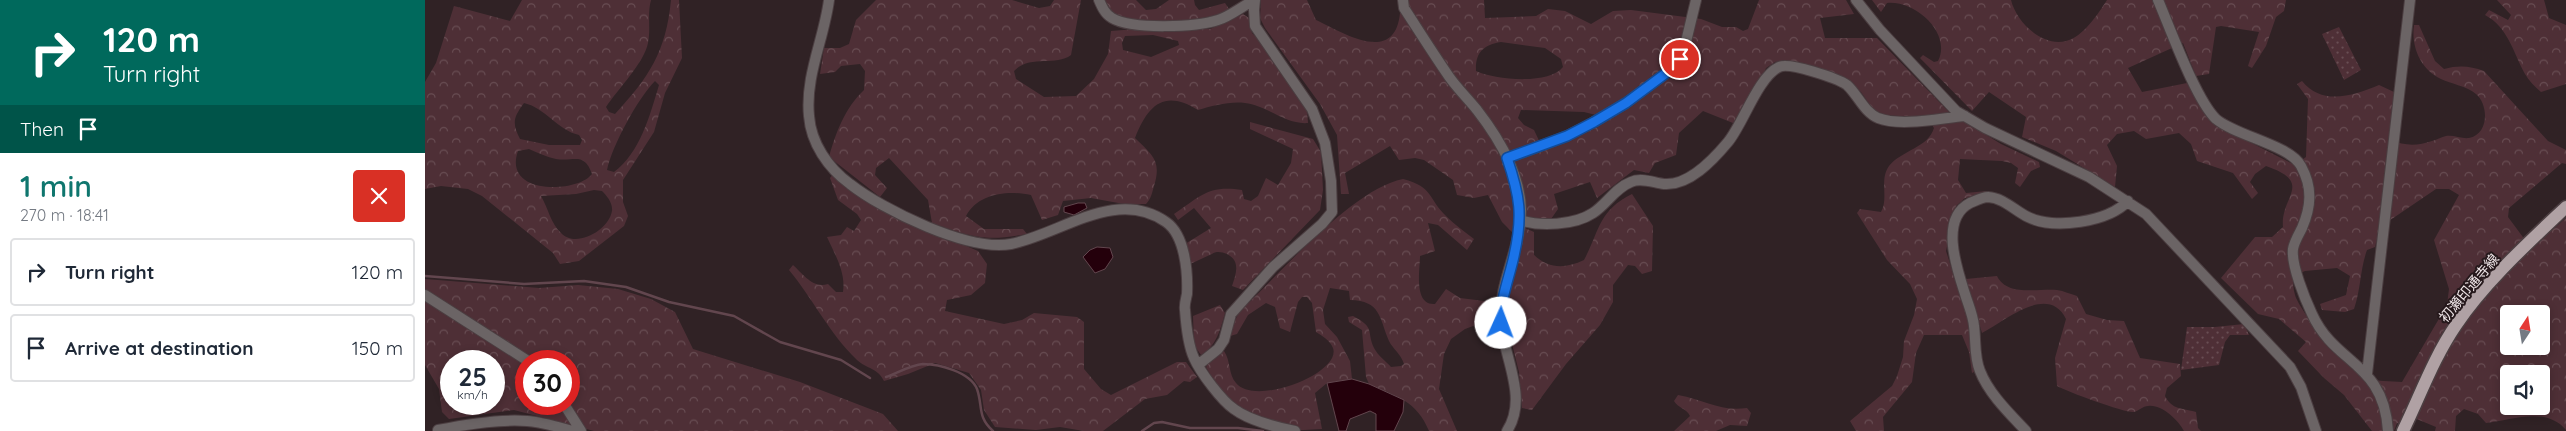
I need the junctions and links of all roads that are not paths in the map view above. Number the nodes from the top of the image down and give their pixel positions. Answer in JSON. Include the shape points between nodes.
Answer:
{"nodes":[{"id":1,"x":829,"y":0,"type":"edge"},
{"id":2,"x":1099,"y":0,"type":"edge"},
{"id":3,"x":1255,"y":0,"type":"edge"},
{"id":4,"x":1403,"y":0,"type":"edge"},
{"id":5,"x":1696,"y":0,"type":"edge"},
{"id":6,"x":1856,"y":0,"type":"edge"},
{"id":7,"x":2158,"y":0,"type":"edge"},
{"id":8,"x":2410,"y":0,"type":"edge"},
{"id":9,"x":1966,"y":116,"type":"junction"},
{"id":10,"x":1507,"y":158,"type":"junction"},
{"id":11,"x":2128,"y":201,"type":"junction"},
{"id":12,"x":2566,"y":208,"type":"edge"},
{"id":13,"x":1520,"y":220,"type":"junction"},
{"id":14,"x":425,"y":295,"type":"edge"},
{"id":15,"x":515,"y":353,"type":"edge"},
{"id":16,"x":1198,"y":365,"type":"junction"},
{"id":17,"x":2367,"y":374,"type":"junction"},
{"id":18,"x":571,"y":415,"type":"edge"},
{"id":19,"x":438,"y":430,"type":"edge"},
{"id":20,"x":573,"y":431,"type":"edge"},
{"id":21,"x":581,"y":431,"type":"edge"},
{"id":22,"x":1295,"y":431,"type":"edge"},
{"id":23,"x":1507,"y":431,"type":"edge"},
{"id":24,"x":2026,"y":431,"type":"edge"},
{"id":25,"x":2316,"y":431,"type":"edge"},
{"id":26,"x":2388,"y":431,"type":"edge"},
{"id":27,"x":2403,"y":431,"type":"edge"}],
"edges":[{"from":1,"to":16,"type":"street","via":[[825,29],[810,81],[809,117],[815,142],[832,167],[849,184],[925,226],[983,245],[1021,241],[1111,210],[1132,210],[1156,216],[1175,229],[1180,239],[1186,284],[1184,308],[1193,357]]},
{"from":2,"to":3,"type":"street","via":[[1111,17],[1129,24],[1201,24],[1220,20]]},
{"from":3,"to":16,"type":"street","via":[[1255,26],[1313,109],[1322,134],[1331,181],[1332,212],[1273,267],[1231,314],[1224,340]]},
{"from":4,"to":10,"type":"street","via":[[1404,8]]},
{"from":5,"to":10,"type":"street","via":[[1684,50],[1673,68],[1594,122],[1567,136]]},
{"from":6,"to":9,"type":"street","via":[[1942,98]]},
{"from":7,"to":17,"type":"street","via":[[2198,90],[2216,119],[2287,153],[2301,166],[2309,185],[2310,204],[2293,247],[2294,262],[2312,315],[2327,338]]},
{"from":8,"to":17,"type":"street"},
{"from":9,"to":11,"type":"street","via":[[2089,177]]},
{"from":9,"to":13,"type":"street","via":[[1886,120],[1877,117],[1847,86],[1836,80],[1781,66],[1772,71],[1763,83],[1728,142],[1700,170],[1681,183],[1632,181],[1619,188],[1592,214],[1582,218],[1536,226]]},
{"from":10,"to":13,"type":"street","via":[[1521,207]]},
{"from":11,"to":24,"type":"street","via":[[2121,209],[2079,222],[2038,221],[2002,201],[1986,197],[1964,206],[1958,213],[1954,254],[1975,326],[1980,372]]},
{"from":11,"to":25,"type":"street","via":[[2152,220],[2283,358],[2301,387]]},
{"from":12,"to":27,"type":"main road","name":"初瀬印通寺線","via":[[2527,244],[2456,324]]},
{"from":13,"to":23,"type":"street","via":[[1500,310],[1516,397],[1515,413]]},
{"from":14,"to":15,"type":"street"},
{"from":16,"to":22,"type":"street","via":[[1235,410]]},
{"from":17,"to":26,"type":"street","via":[[2382,397]]},
{"from":18,"to":21,"type":"street"},
{"from":19,"to":20,"type":"street","via":[[529,421]]}]}
